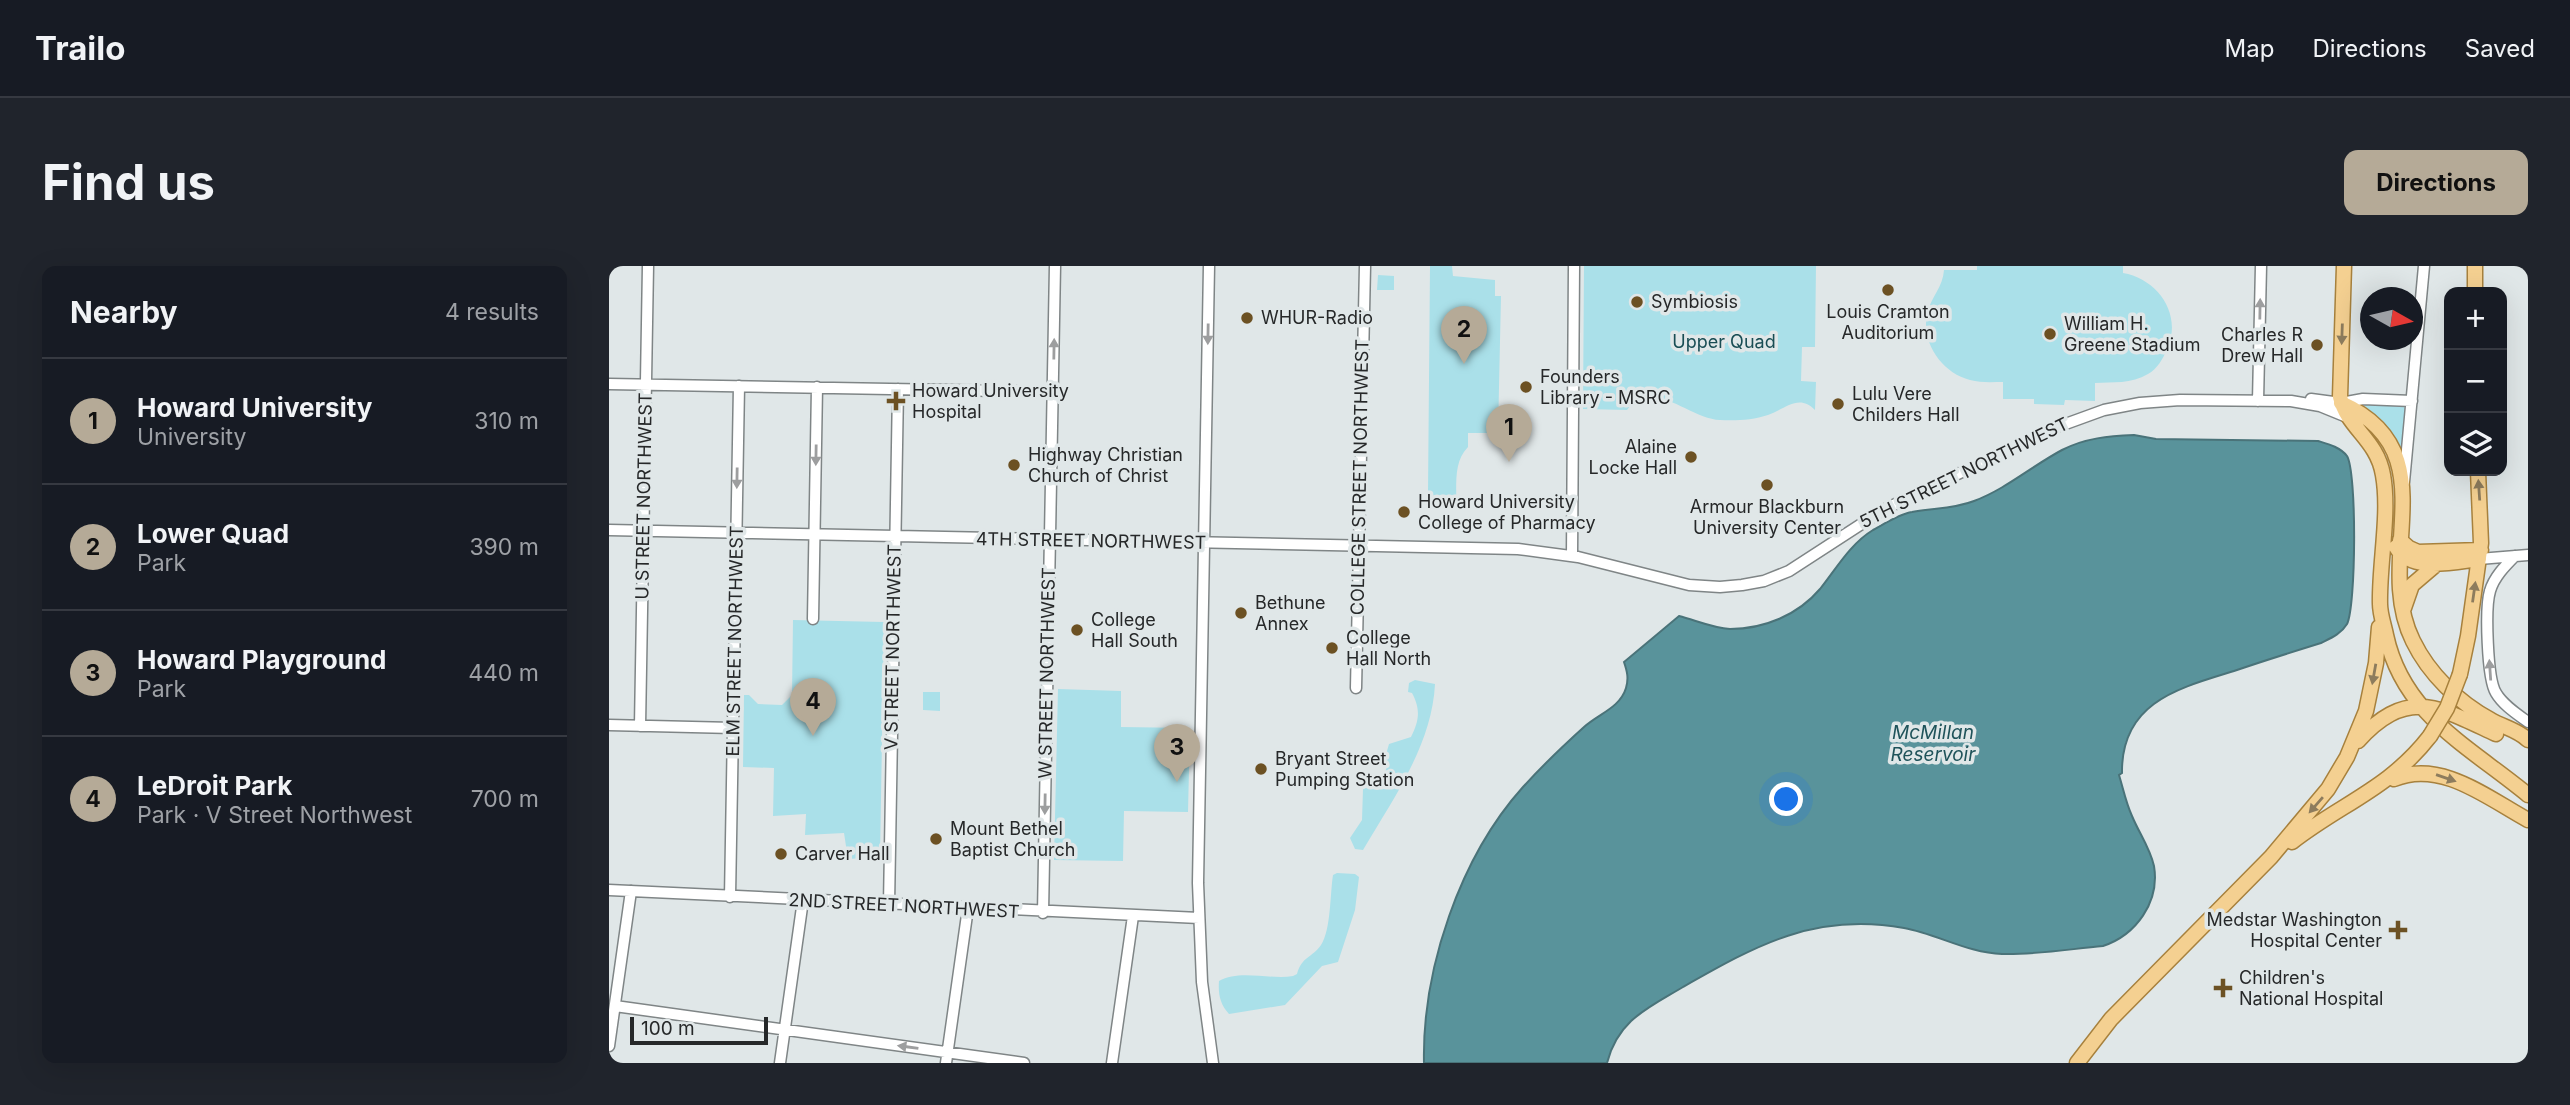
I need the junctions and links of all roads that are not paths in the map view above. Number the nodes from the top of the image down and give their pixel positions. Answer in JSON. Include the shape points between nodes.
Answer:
{"nodes":[{"id":1,"x":648,"y":266,"type":"edge"},
{"id":2,"x":1055,"y":266,"type":"edge"},
{"id":3,"x":1209,"y":266,"type":"edge"},
{"id":4,"x":1365,"y":266,"type":"edge"},
{"id":5,"x":1574,"y":266,"type":"edge"},
{"id":6,"x":2261,"y":266,"type":"edge"},
{"id":7,"x":2344,"y":266,"type":"edge"},
{"id":8,"x":2424,"y":266,"type":"edge"},
{"id":9,"x":2475,"y":266,"type":"edge"},
{"id":10,"x":2475,"y":287,"type":"edge"},
{"id":11,"x":609,"y":384,"type":"edge"},
{"id":12,"x":646,"y":384,"type":"junction"},
{"id":13,"x":739,"y":386,"type":"junction"},
{"id":14,"x":817,"y":387,"type":"junction"},
{"id":15,"x":898,"y":389,"type":"junction"},
{"id":16,"x":1053,"y":392,"type":"junction"},
{"id":17,"x":2258,"y":401,"type":"junction"},
{"id":18,"x":2412,"y":401,"type":"junction"},
{"id":19,"x":2347,"y":414,"type":"junction"},
{"id":20,"x":2478,"y":476,"type":"edge"},
{"id":21,"x":2402,"y":488,"type":"junction"},
{"id":22,"x":609,"y":530,"type":"edge"},
{"id":23,"x":644,"y":531,"type":"junction"},
{"id":24,"x":737,"y":534,"type":"junction"},
{"id":25,"x":815,"y":536,"type":"junction"},
{"id":26,"x":895,"y":537,"type":"junction"},
{"id":27,"x":1050,"y":540,"type":"junction"},
{"id":28,"x":1204,"y":543,"type":"junction"},
{"id":29,"x":1359,"y":546,"type":"junction"},
{"id":30,"x":2400,"y":546,"type":"junction"},
{"id":31,"x":2480,"y":554,"type":"junction"},
{"id":32,"x":2528,"y":555,"type":"edge"},
{"id":33,"x":1572,"y":556,"type":"junction"},
{"id":34,"x":2515,"y":556,"type":"junction"},
{"id":35,"x":2439,"y":562,"type":"junction"},
{"id":36,"x":2380,"y":606,"type":"junction"},
{"id":37,"x":2403,"y":617,"type":"junction"},
{"id":38,"x":813,"y":619,"type":"dead end"},
{"id":39,"x":1356,"y":688,"type":"dead end"},
{"id":40,"x":2420,"y":706,"type":"junction"},
{"id":41,"x":2528,"y":722,"type":"edge"},
{"id":42,"x":609,"y":725,"type":"edge"},
{"id":43,"x":640,"y":726,"type":"junction"},
{"id":44,"x":733,"y":729,"type":"junction"},
{"id":45,"x":2528,"y":741,"type":"edge"},
{"id":46,"x":2352,"y":747,"type":"junction"},
{"id":47,"x":2381,"y":786,"type":"junction"},
{"id":48,"x":2528,"y":795,"type":"edge"},
{"id":49,"x":2528,"y":820,"type":"edge"},
{"id":50,"x":2271,"y":857,"type":"junction"},
{"id":51,"x":609,"y":890,"type":"edge"},
{"id":52,"x":631,"y":891,"type":"junction"},
{"id":53,"x":730,"y":897,"type":"junction"},
{"id":54,"x":803,"y":900,"type":"junction"},
{"id":55,"x":889,"y":905,"type":"junction"},
{"id":56,"x":968,"y":908,"type":"junction"},
{"id":57,"x":1043,"y":913,"type":"junction"},
{"id":58,"x":1133,"y":916,"type":"junction"},
{"id":59,"x":1199,"y":918,"type":"junction"},
{"id":60,"x":615,"y":1006,"type":"junction"},
{"id":61,"x":785,"y":1030,"type":"junction"},
{"id":62,"x":609,"y":1046,"type":"edge"},
{"id":63,"x":947,"y":1058,"type":"edge"},
{"id":64,"x":780,"y":1063,"type":"edge"},
{"id":65,"x":1024,"y":1063,"type":"edge"},
{"id":66,"x":1112,"y":1063,"type":"edge"},
{"id":67,"x":1213,"y":1063,"type":"edge"},
{"id":68,"x":2077,"y":1063,"type":"edge"}],
"edges":[{"from":1,"to":12,"type":"street","name":"U STREET NORTHWEST"},
{"from":16,"to":2,"type":"street","name":"W STREET NORTHWEST","one_way":true},
{"from":3,"to":28,"type":"street","one_way":true},
{"from":4,"to":29,"type":"street","name":"COLLEGE STREET NORTHWEST"},
{"from":5,"to":33,"type":"street"},
{"from":17,"to":6,"type":"street","one_way":true},
{"from":7,"to":19,"type":"main road","one_way":true},
{"from":8,"to":18,"type":"street"},
{"from":9,"to":10,"type":"main road"},
{"from":11,"to":12,"type":"street"},
{"from":12,"to":13,"type":"street"},
{"from":12,"to":23,"type":"street","name":"U STREET NORTHWEST"},
{"from":13,"to":14,"type":"street"},
{"from":13,"to":24,"type":"street","name":"ELM STREET NORTHWEST","one_way":true},
{"from":14,"to":15,"type":"street"},
{"from":14,"to":25,"type":"street","one_way":true},
{"from":15,"to":16,"type":"street"},
{"from":15,"to":26,"type":"street","name":"V STREET NORTHWEST"},
{"from":16,"to":27,"type":"street","name":"W STREET NORTHWEST"},
{"from":17,"to":19,"type":"street","name":"5TH STREET NORTHWEST","via":[[2311,399]]},
{"from":17,"to":33,"type":"street","name":"5TH STREET NORTHWEST","via":[[2153,402],[2068,422],[1874,515],[1795,568],[1750,584],[1697,586]]},
{"from":18,"to":19,"type":"street","name":"5TH STREET NORTHWEST","via":[[2363,399]]},
{"from":18,"to":21,"type":"street"},
{"from":19,"to":21,"type":"main road","via":[[2369,419],[2386,435],[2399,460]]},
{"from":19,"to":30,"type":"main road","via":[[2374,432],[2389,456],[2395,486],[2394,541]]},
{"from":19,"to":36,"type":"main road","via":[[2375,452],[2384,481]]},
{"from":31,"to":20,"type":"main road","one_way":true},
{"from":21,"to":30,"type":"main road"},
{"from":22,"to":23,"type":"street","name":"4TH STREET NORTHWEST"},
{"from":23,"to":24,"type":"street","name":"4TH STREET NORTHWEST"},
{"from":23,"to":43,"type":"street","name":"U STREET NORTHWEST"},
{"from":24,"to":25,"type":"street","name":"4TH STREET NORTHWEST"},
{"from":24,"to":44,"type":"street","name":"ELM STREET NORTHWEST"},
{"from":25,"to":26,"type":"street","name":"4TH STREET NORTHWEST"},
{"from":25,"to":38,"type":"street"},
{"from":26,"to":27,"type":"street","name":"4TH STREET NORTHWEST"},
{"from":26,"to":55,"type":"street","name":"V STREET NORTHWEST"},
{"from":27,"to":28,"type":"street","name":"4TH STREET NORTHWEST"},
{"from":27,"to":57,"type":"street","name":"W STREET NORTHWEST","one_way":true},
{"from":28,"to":29,"type":"street","name":"4TH STREET NORTHWEST"},
{"from":28,"to":59,"type":"street"},
{"from":29,"to":33,"type":"street","name":"4TH STREET NORTHWEST","via":[[1518,549]]},
{"from":29,"to":39,"type":"street","name":"COLLEGE STREET NORTHWEST"},
{"from":30,"to":31,"type":"main road","via":[[2418,552]]},
{"from":30,"to":35,"type":"main road","via":[[2413,562]]},
{"from":30,"to":37,"type":"main road"},
{"from":31,"to":34,"type":"street"},
{"from":31,"to":35,"type":"main road"},
{"from":47,"to":31,"type":"main road","one_way":true,"bridge":true,"via":[[2430,737],[2447,708],[2460,674]]},
{"from":32,"to":34,"type":"street"},
{"from":41,"to":34,"type":"street","one_way":true,"via":[[2497,695],[2491,675],[2489,596],[2495,579]]},
{"from":35,"to":37,"type":"main road","via":[[2411,588]]},
{"from":36,"to":40,"type":"main road","via":[[2395,666]]},
{"from":36,"to":46,"type":"main road","one_way":true,"via":[[2373,680]]},
{"from":37,"to":45,"type":"main road","via":[[2423,658],[2448,688],[2483,716]]},
{"from":40,"to":45,"type":"main road","via":[[2450,711],[2502,736]]},
{"from":40,"to":46,"type":"main road","via":[[2385,717]]},
{"from":40,"to":48,"type":"main road"},
{"from":42,"to":43,"type":"street"},
{"from":43,"to":44,"type":"street"},
{"from":44,"to":53,"type":"street","name":"ELM STREET NORTHWEST"},
{"from":46,"to":50,"type":"main road","one_way":true,"via":[[2328,789]]},
{"from":47,"to":49,"type":"main road","one_way":true,"via":[[2410,774],[2434,774]]},
{"from":47,"to":50,"type":"main road"},
{"from":50,"to":68,"type":"main road","via":[[2111,1019]]},
{"from":51,"to":52,"type":"street","name":"2ND STREET NORTHWEST"},
{"from":52,"to":53,"type":"street","name":"2ND STREET NORTHWEST"},
{"from":52,"to":60,"type":"street"},
{"from":53,"to":54,"type":"street","name":"2ND STREET NORTHWEST"},
{"from":54,"to":55,"type":"street","name":"2ND STREET NORTHWEST"},
{"from":54,"to":61,"type":"street"},
{"from":55,"to":56,"type":"street","name":"2ND STREET NORTHWEST"},
{"from":56,"to":57,"type":"street","name":"2ND STREET NORTHWEST"},
{"from":56,"to":63,"type":"street"},
{"from":57,"to":58,"type":"street","name":"2ND STREET NORTHWEST"},
{"from":58,"to":59,"type":"street","name":"2ND STREET NORTHWEST"},
{"from":58,"to":66,"type":"street"},
{"from":59,"to":67,"type":"street"},
{"from":60,"to":61,"type":"street"},
{"from":60,"to":62,"type":"street"},
{"from":63,"to":61,"type":"street","one_way":true},
{"from":61,"to":64,"type":"street"},
{"from":63,"to":65,"type":"street"}]}
